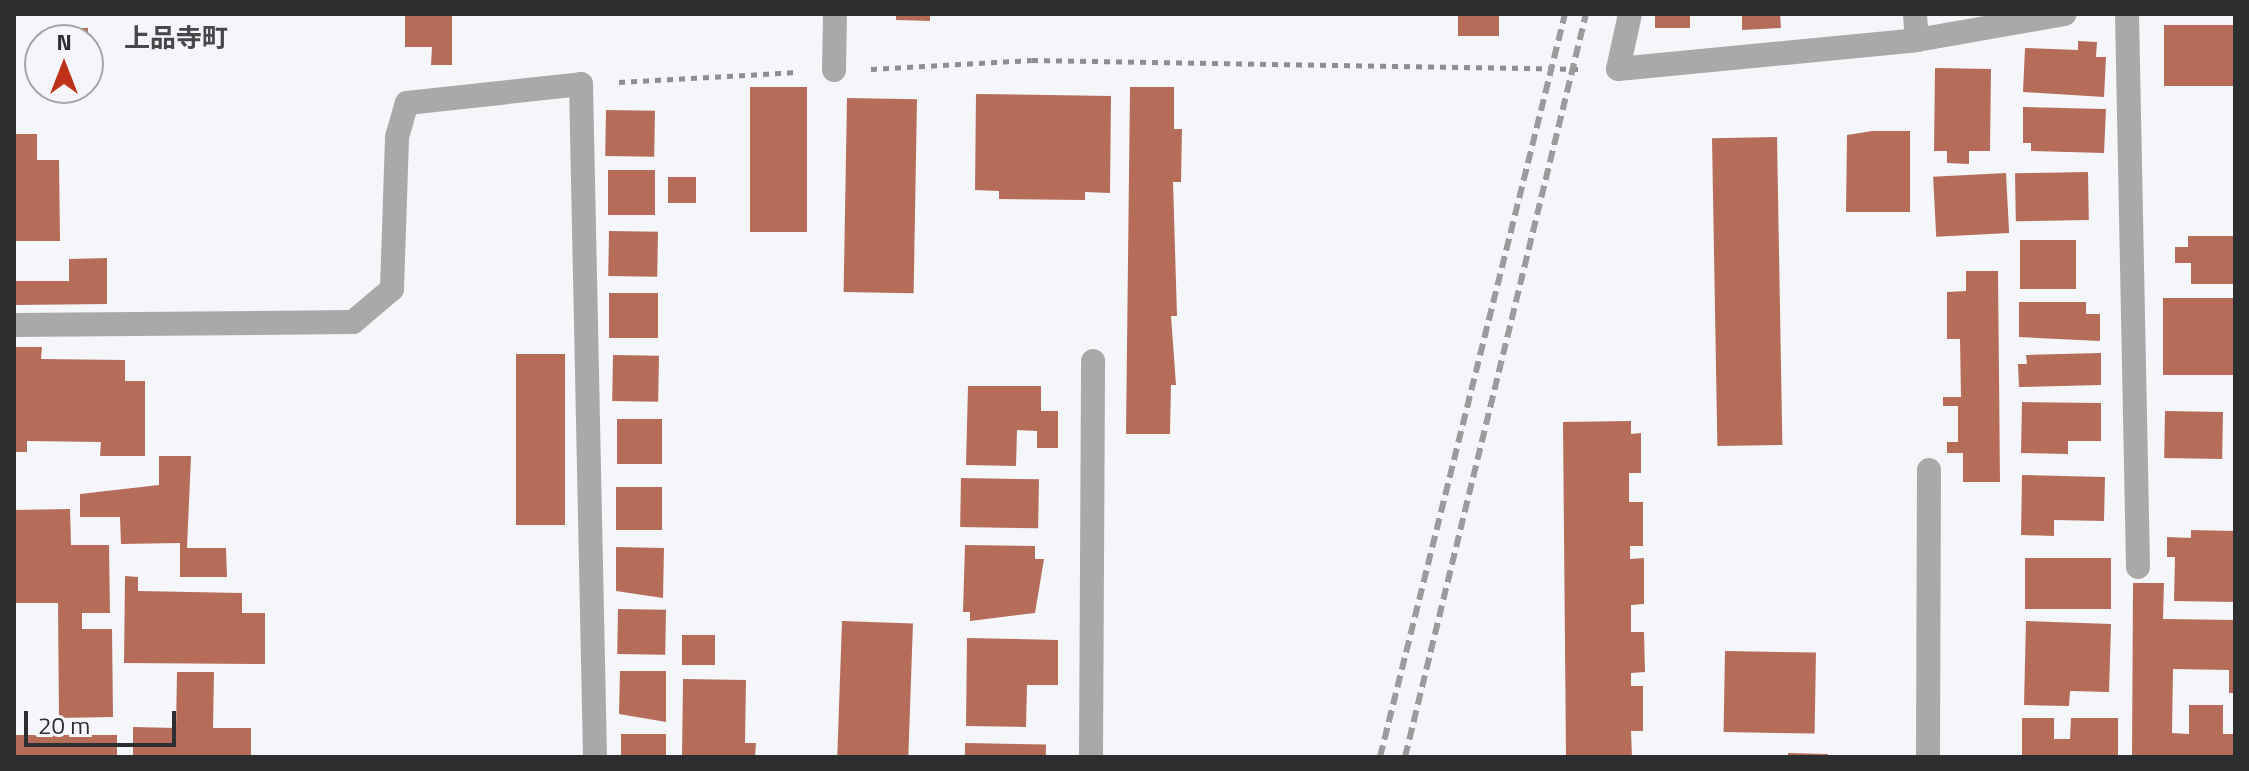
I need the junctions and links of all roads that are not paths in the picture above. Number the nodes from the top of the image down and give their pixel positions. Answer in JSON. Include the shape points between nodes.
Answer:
{"nodes":[{"id":1,"x":835,"y":14,"type":"edge"},
{"id":2,"x":1630,"y":14,"type":"edge"},
{"id":3,"x":1915,"y":14,"type":"edge"},
{"id":4,"x":2065,"y":14,"type":"edge"},
{"id":5,"x":2127,"y":14,"type":"edge"},
{"id":6,"x":1917,"y":40,"type":"junction"},
{"id":7,"x":834,"y":70,"type":"road end"},
{"id":8,"x":14,"y":325,"type":"edge"},
{"id":9,"x":1093,"y":361,"type":"dead end"},
{"id":10,"x":1929,"y":470,"type":"dead end"},
{"id":11,"x":2138,"y":567,"type":"dead end"},
{"id":12,"x":595,"y":757,"type":"edge"},
{"id":13,"x":1091,"y":757,"type":"edge"},
{"id":14,"x":1928,"y":757,"type":"edge"}],
"edges":[{"from":1,"to":7,"type":"street"},
{"from":2,"to":6,"type":"street","via":[[1618,69]]},
{"from":3,"to":6,"type":"street"},
{"from":4,"to":6,"type":"street"},
{"from":5,"to":11,"type":"street"},
{"from":8,"to":12,"type":"street","via":[[353,322],[392,289],[397,137],[407,103],[581,84]]},
{"from":9,"to":13,"type":"street"},
{"from":10,"to":14,"type":"street"}]}
